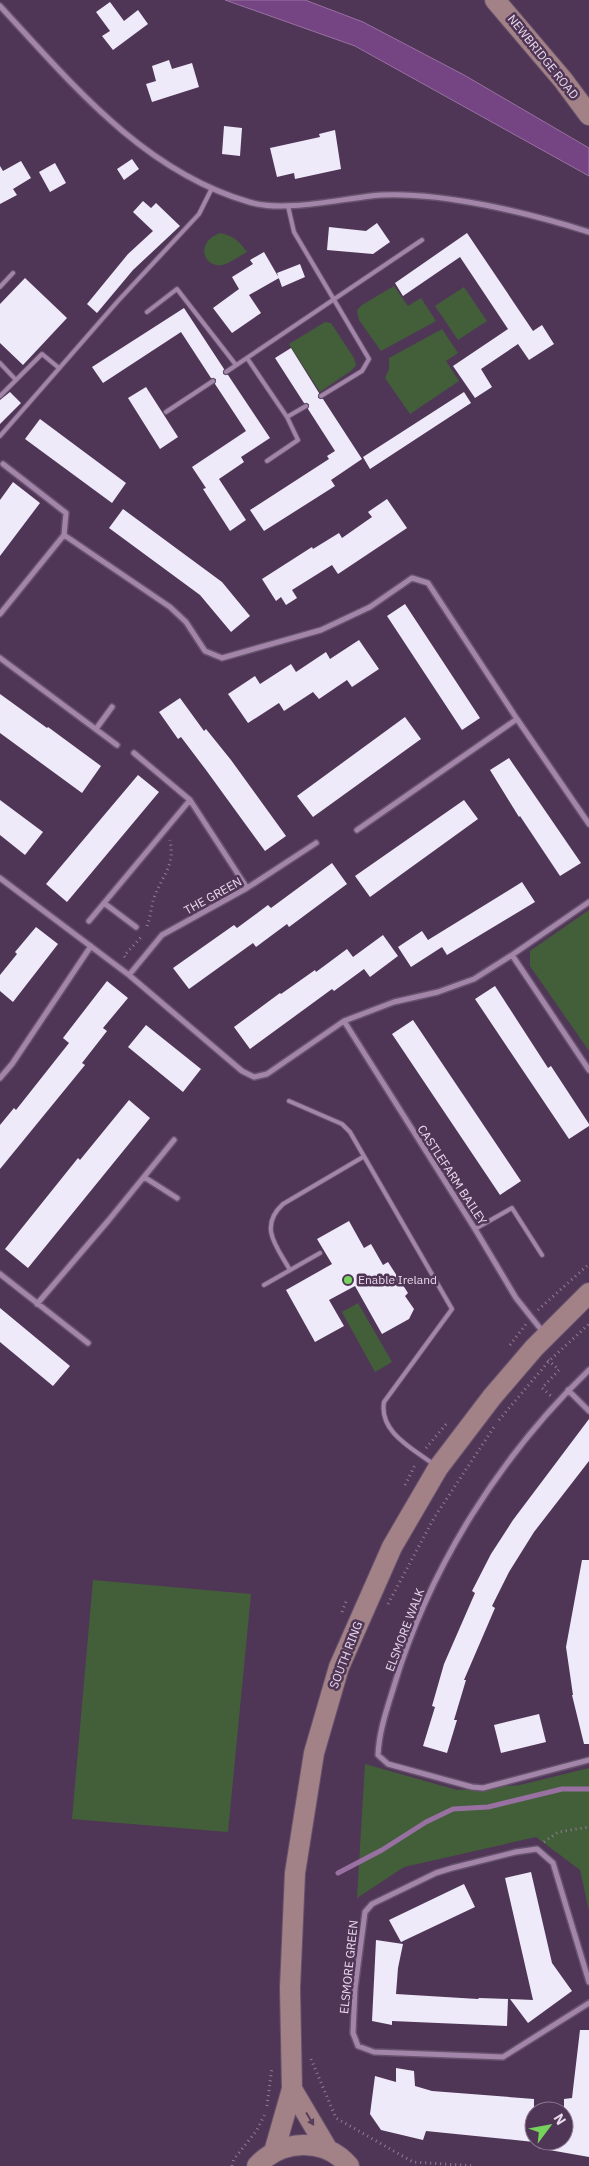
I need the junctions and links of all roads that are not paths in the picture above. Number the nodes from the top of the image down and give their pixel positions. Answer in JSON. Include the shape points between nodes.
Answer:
{"nodes":[{"id":1,"x":495,"y":0,"type":"edge"},
{"id":2,"x":0,"y":6,"type":"edge"},
{"id":3,"x":589,"y":115,"type":"edge"},
{"id":4,"x":212,"y":188,"type":"junction"},
{"id":5,"x":288,"y":206,"type":"junction"},
{"id":6,"x":589,"y":232,"type":"edge"},
{"id":7,"x":422,"y":240,"type":"dead end"},
{"id":8,"x":13,"y":273,"type":"dead end"},
{"id":9,"x":0,"y":287,"type":"edge"},
{"id":10,"x":332,"y":300,"type":"junction"},
{"id":11,"x":147,"y":312,"type":"dead end"},
{"id":12,"x":247,"y":358,"type":"junction"},
{"id":13,"x":0,"y":363,"type":"edge"},
{"id":14,"x":236,"y":365,"type":"junction"},
{"id":15,"x":60,"y":368,"type":"junction"},
{"id":16,"x":226,"y":372,"type":"dead end"},
{"id":17,"x":16,"y":380,"type":"junction"},
{"id":18,"x":213,"y":381,"type":"dead end"},
{"id":19,"x":0,"y":396,"type":"edge"},
{"id":20,"x":321,"y":396,"type":"dead end"},
{"id":21,"x":306,"y":406,"type":"dead end"},
{"id":22,"x":166,"y":412,"type":"dead end"},
{"id":23,"x":287,"y":417,"type":"junction"},
{"id":24,"x":0,"y":436,"type":"edge"},
{"id":25,"x":267,"y":461,"type":"dead end"},
{"id":26,"x":4,"y":464,"type":"dead end"},
{"id":27,"x":64,"y":534,"type":"junction"},
{"id":28,"x":0,"y":614,"type":"edge"},
{"id":29,"x":0,"y":658,"type":"edge"},
{"id":30,"x":112,"y":706,"type":"dead end"},
{"id":31,"x":517,"y":719,"type":"junction"},
{"id":32,"x":96,"y":729,"type":"junction"},
{"id":33,"x":117,"y":745,"type":"dead end"},
{"id":34,"x":134,"y":753,"type":"dead end"},
{"id":35,"x":190,"y":800,"type":"junction"},
{"id":36,"x":589,"y":824,"type":"edge"},
{"id":37,"x":357,"y":830,"type":"dead end"},
{"id":38,"x":316,"y":843,"type":"dead end"},
{"id":39,"x":0,"y":878,"type":"edge"},
{"id":40,"x":247,"y":888,"type":"junction"},
{"id":41,"x":589,"y":902,"type":"edge"},
{"id":42,"x":104,"y":903,"type":"junction"},
{"id":43,"x":89,"y":921,"type":"dead end"},
{"id":44,"x":136,"y":927,"type":"dead end"},
{"id":45,"x":91,"y":946,"type":"junction"},
{"id":46,"x":512,"y":955,"type":"junction"},
{"id":47,"x":129,"y":975,"type":"junction"},
{"id":48,"x":344,"y":1021,"type":"junction"},
{"id":49,"x":589,"y":1070,"type":"edge"},
{"id":50,"x":0,"y":1078,"type":"edge"},
{"id":51,"x":289,"y":1101,"type":"dead end"},
{"id":52,"x":174,"y":1140,"type":"dead end"},
{"id":53,"x":363,"y":1157,"type":"junction"},
{"id":54,"x":144,"y":1177,"type":"junction"},
{"id":55,"x":176,"y":1198,"type":"dead end"},
{"id":56,"x":475,"y":1229,"type":"junction"},
{"id":57,"x":320,"y":1253,"type":"dead end"},
{"id":58,"x":542,"y":1255,"type":"dead end"},
{"id":59,"x":290,"y":1270,"type":"junction"},
{"id":60,"x":0,"y":1274,"type":"edge"},
{"id":61,"x":264,"y":1285,"type":"dead end"},
{"id":62,"x":589,"y":1293,"type":"edge"},
{"id":63,"x":37,"y":1304,"type":"junction"},
{"id":64,"x":540,"y":1342,"type":"junction"},
{"id":65,"x":88,"y":1343,"type":"dead end"},
{"id":66,"x":589,"y":1370,"type":"edge"},
{"id":67,"x":568,"y":1390,"type":"junction"},
{"id":68,"x":589,"y":1411,"type":"edge"},
{"id":69,"x":438,"y":1468,"type":"junction"},
{"id":70,"x":589,"y":1760,"type":"edge"},
{"id":71,"x":589,"y":1982,"type":"edge"},
{"id":72,"x":589,"y":2003,"type":"edge"},
{"id":73,"x":292,"y":2089,"type":"junction"},
{"id":74,"x":328,"y":2150,"type":"junction"},
{"id":75,"x":274,"y":2152,"type":"junction"},
{"id":76,"x":257,"y":2166,"type":"edge"},
{"id":77,"x":349,"y":2166,"type":"edge"}],
"edges":[{"from":1,"to":3,"type":"main road","name":"NEWBRIDGE ROAD","via":[[564,80]]},
{"from":2,"to":4,"type":"street","via":[[74,87],[140,146],[182,174]]},
{"from":4,"to":5,"type":"street","via":[[251,203]]},
{"from":4,"to":15,"type":"lane","via":[[199,214]]},
{"from":5,"to":6,"type":"street","via":[[382,195],[439,198],[545,218]]},
{"from":5,"to":10,"type":"lane","via":[[294,232]]},
{"from":7,"to":10,"type":"lane"},
{"from":8,"to":9,"type":"lane"},
{"from":10,"to":12,"type":"lane"},
{"from":10,"to":20,"type":"lane","via":[[368,359],[362,371]]},
{"from":11,"to":14,"type":"lane","via":[[177,289]]},
{"from":12,"to":14,"type":"lane"},
{"from":12,"to":23,"type":"lane"},
{"from":13,"to":17,"type":"lane"},
{"from":14,"to":16,"type":"lane"},
{"from":15,"to":17,"type":"lane","via":[[42,354]]},
{"from":15,"to":24,"type":"lane"},
{"from":17,"to":19,"type":"lane"},
{"from":18,"to":22,"type":"lane"},
{"from":21,"to":23,"type":"lane"},
{"from":23,"to":25,"type":"lane","via":[[298,440]]},
{"from":26,"to":27,"type":"street","via":[[66,513]]},
{"from":27,"to":28,"type":"street"},
{"from":27,"to":31,"type":"street","via":[[170,607],[186,622],[205,651],[222,658],[321,630],[370,607],[412,578],[428,583]]},
{"from":29,"to":32,"type":"street"},
{"from":30,"to":32,"type":"street"},
{"from":31,"to":36,"type":"street"},
{"from":31,"to":37,"type":"street"},
{"from":32,"to":33,"type":"street"},
{"from":34,"to":35,"type":"street"},
{"from":35,"to":40,"type":"street"},
{"from":35,"to":42,"type":"street"},
{"from":38,"to":40,"type":"street","name":"THE GREEN"},
{"from":39,"to":45,"type":"street"},
{"from":40,"to":47,"type":"street","name":"THE GREEN","via":[[162,935]]},
{"from":41,"to":46,"type":"street"},
{"from":42,"to":43,"type":"street"},
{"from":42,"to":44,"type":"street"},
{"from":45,"to":47,"type":"street"},
{"from":45,"to":50,"type":"street"},
{"from":46,"to":48,"type":"street","via":[[474,978]]},
{"from":46,"to":49,"type":"street"},
{"from":47,"to":48,"type":"street","via":[[242,1071],[254,1077],[267,1074]]},
{"from":48,"to":56,"type":"street","name":"CASTLEFARM BAILEY"},
{"from":51,"to":53,"type":"lane","via":[[342,1124]]},
{"from":52,"to":54,"type":"street"},
{"from":53,"to":59,"type":"lane","via":[[283,1204],[275,1212],[272,1239]]},
{"from":53,"to":69,"type":"lane","via":[[452,1309],[384,1402],[382,1413],[390,1430]]},
{"from":54,"to":55,"type":"street"},
{"from":54,"to":63,"type":"street"},
{"from":56,"to":58,"type":"lane","via":[[512,1208]]},
{"from":56,"to":64,"type":"street","name":"CASTLEFARM BAILEY","via":[[530,1318]]},
{"from":57,"to":59,"type":"lane"},
{"from":59,"to":61,"type":"lane"},
{"from":60,"to":63,"type":"street"},
{"from":62,"to":64,"type":"main road","name":"SOUTH RING"},
{"from":63,"to":65,"type":"street"},
{"from":64,"to":69,"type":"main road","name":"SOUTH RING","via":[[492,1397]]},
{"from":66,"to":67,"type":"street","name":"ELSMORE WALK"},
{"from":67,"to":68,"type":"street"},
{"from":67,"to":70,"type":"street","name":"ELSMORE WALK","via":[[521,1444],[482,1498],[433,1585],[405,1650],[378,1739],[378,1755],[388,1764],[483,1788]]},
{"from":69,"to":73,"type":"main road","name":"SOUTH RING","via":[[388,1555],[339,1667],[314,1752],[294,1872],[290,1988]]},
{"from":71,"to":72,"type":"street","name":"ELSMORE GREEN","via":[[552,1863],[537,1849],[516,1852],[436,1873],[372,1904],[365,1912],[353,2033],[358,2046],[374,2052],[503,2057]]},
{"from":73,"to":74,"type":"main road","name":"SOUTH RING","one_way":true},
{"from":73,"to":75,"type":"main road","name":"SOUTH RING"},
{"from":74,"to":75,"type":"main road","name":"SOUTH RING","via":[[311,2145],[293,2145]]},
{"from":74,"to":77,"type":"main road","name":"SOUTH RING"},
{"from":75,"to":76,"type":"main road","name":"SOUTH RING"}]}
